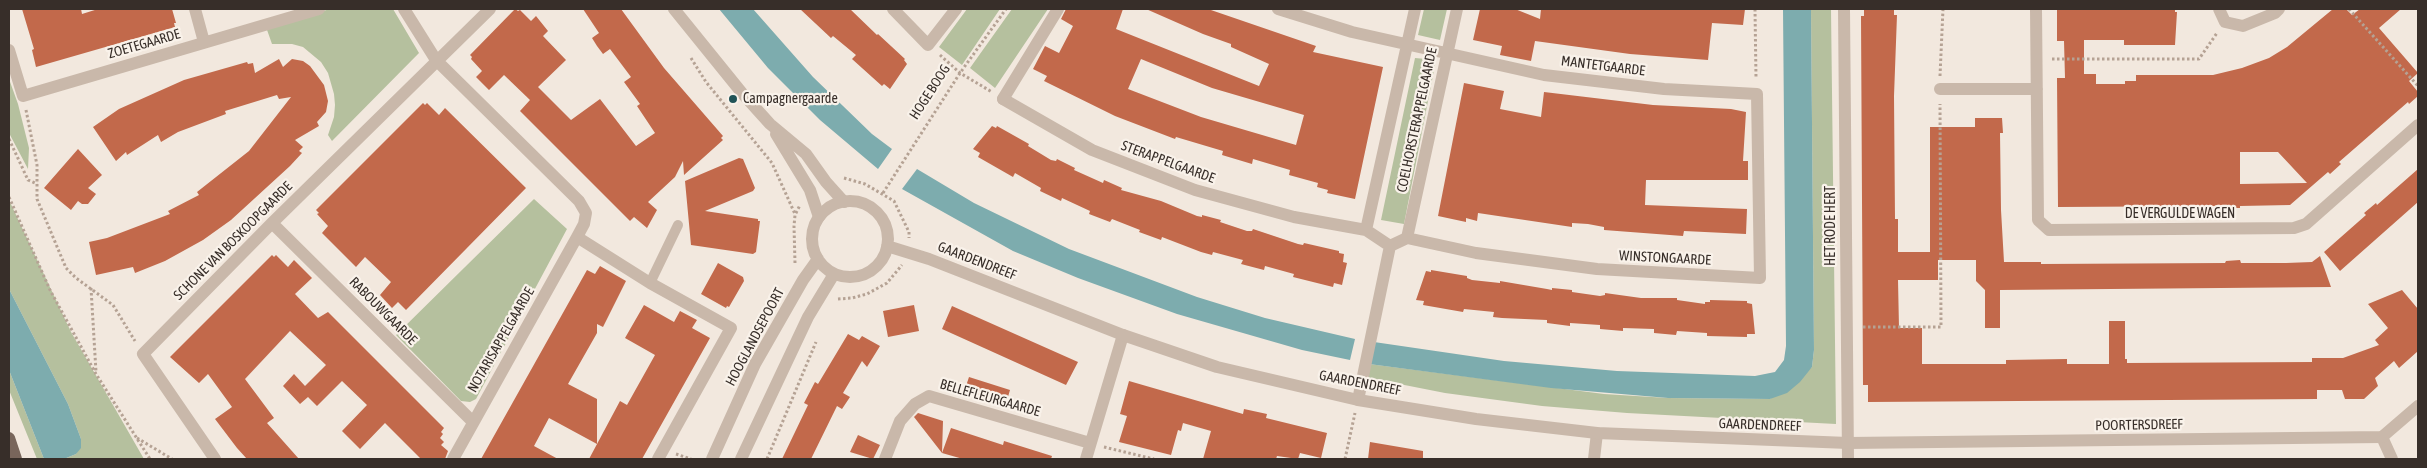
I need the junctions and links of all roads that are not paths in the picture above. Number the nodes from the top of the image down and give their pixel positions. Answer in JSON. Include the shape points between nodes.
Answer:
{"nodes":[{"id":1,"x":196,"y":9,"type":"edge"},
{"id":2,"x":319,"y":9,"type":"edge"},
{"id":3,"x":404,"y":9,"type":"edge"},
{"id":4,"x":490,"y":9,"type":"edge"},
{"id":5,"x":674,"y":9,"type":"edge"},
{"id":6,"x":893,"y":9,"type":"edge"},
{"id":7,"x":956,"y":9,"type":"edge"},
{"id":8,"x":1058,"y":9,"type":"edge"},
{"id":9,"x":1278,"y":9,"type":"edge"},
{"id":10,"x":1415,"y":9,"type":"edge"},
{"id":11,"x":1457,"y":9,"type":"edge"},
{"id":12,"x":1844,"y":9,"type":"edge"},
{"id":13,"x":2036,"y":9,"type":"edge"},
{"id":14,"x":2219,"y":9,"type":"edge"},
{"id":15,"x":2279,"y":9,"type":"edge"},
{"id":16,"x":204,"y":42,"type":"junction"},
{"id":17,"x":1406,"y":45,"type":"junction"},
{"id":18,"x":9,"y":50,"type":"edge"},
{"id":19,"x":1448,"y":52,"type":"junction"},
{"id":20,"x":436,"y":60,"type":"junction"},
{"id":21,"x":1940,"y":89,"type":"road end"},
{"id":22,"x":2037,"y":89,"type":"junction"},
{"id":23,"x":1757,"y":94,"type":"joint"},
{"id":24,"x":770,"y":124,"type":"junction"},
{"id":25,"x":2418,"y":125,"type":"edge"},
{"id":26,"x":844,"y":202,"type":"junction"},
{"id":27,"x":819,"y":218,"type":"junction"},
{"id":28,"x":272,"y":223,"type":"junction"},
{"id":29,"x":678,"y":225,"type":"dead end"},
{"id":30,"x":1366,"y":230,"type":"junction"},
{"id":31,"x":577,"y":237,"type":"junction"},
{"id":32,"x":1408,"y":238,"type":"junction"},
{"id":33,"x":887,"y":246,"type":"junction"},
{"id":34,"x":1390,"y":246,"type":"junction"},
{"id":35,"x":818,"y":259,"type":"junction"},
{"id":36,"x":834,"y":274,"type":"junction"},
{"id":37,"x":650,"y":282,"type":"junction"},
{"id":38,"x":1123,"y":335,"type":"junction"},
{"id":39,"x":1358,"y":400,"type":"junction"},
{"id":40,"x":2418,"y":406,"type":"edge"},
{"id":41,"x":472,"y":421,"type":"junction"},
{"id":42,"x":1597,"y":433,"type":"junction"},
{"id":43,"x":2382,"y":437,"type":"junction"},
{"id":44,"x":9,"y":438,"type":"edge"},
{"id":45,"x":1090,"y":443,"type":"junction"},
{"id":46,"x":1848,"y":443,"type":"junction"},
{"id":47,"x":16,"y":459,"type":"edge"},
{"id":48,"x":215,"y":459,"type":"edge"},
{"id":49,"x":453,"y":459,"type":"edge"},
{"id":50,"x":658,"y":459,"type":"edge"},
{"id":51,"x":712,"y":459,"type":"edge"},
{"id":52,"x":741,"y":459,"type":"edge"},
{"id":53,"x":885,"y":459,"type":"edge"},
{"id":54,"x":1086,"y":459,"type":"edge"},
{"id":55,"x":1594,"y":459,"type":"edge"},
{"id":56,"x":1848,"y":459,"type":"edge"},
{"id":57,"x":2392,"y":459,"type":"edge"}],
"edges":[{"from":1,"to":16,"type":"street"},
{"from":2,"to":16,"type":"street","name":"ZOETEGAARDE"},
{"from":3,"to":20,"type":"street"},
{"from":4,"to":20,"type":"street","name":"SCHONE VAN BOSKOOPGAARDE"},
{"from":5,"to":24,"type":"street"},
{"from":6,"to":7,"type":"street","name":"HOGE BOOG","via":[[928,45]]},
{"from":8,"to":30,"type":"street","name":"STERAPPELGAARDE","via":[[1004,99],[1092,150],[1195,190],[1294,218]]},
{"from":9,"to":17,"type":"street","name":"MANTETGAARDE"},
{"from":10,"to":17,"type":"street","name":"COELHORSTERAPPELGAARDE"},
{"from":11,"to":19,"type":"street","name":"COELHORSTERAPPELGAARDE"},
{"from":12,"to":46,"type":"street","name":"HET RODE HERT"},
{"from":13,"to":22,"type":"street","name":"DE VERGULDE WAGEN"},
{"from":14,"to":15,"type":"street","via":[[2225,22],[2243,26]]},
{"from":16,"to":18,"type":"street","name":"ZOETEGAARDE","via":[[23,96]]},
{"from":17,"to":19,"type":"street","name":"MANTETGAARDE"},
{"from":17,"to":30,"type":"street","name":"COELHORSTERAPPELGAARDE"},
{"from":19,"to":23,"type":"street","name":"MANTETGAARDE","via":[[1544,74],[1664,89]]},
{"from":19,"to":32,"type":"street","name":"COELHORSTERAPPELGAARDE"},
{"from":20,"to":28,"type":"street","name":"SCHONE VAN BOSKOOPGAARDE"},
{"from":20,"to":31,"type":"street","name":"NOTARISAPPELGAARDE","via":[[579,201],[586,213]]},
{"from":21,"to":22,"type":"street"},
{"from":22,"to":25,"type":"street","name":"DE VERGULDE WAGEN","via":[[2038,220],[2049,230],[2294,228],[2306,224]]},
{"from":23,"to":32,"type":"street","name":"WINSTONGAARDE","via":[[1760,278],[1597,269],[1476,254]]},
{"from":24,"to":26,"type":"street","via":[[806,154]]},
{"from":24,"to":27,"type":"street","via":[[810,190]]},
{"from":26,"to":27,"type":"street","via":[[831,207]]},
{"from":26,"to":33,"type":"street","via":[[861,203],[879,215],[886,228]]},
{"from":27,"to":35,"type":"street","via":[[812,239]]},
{"from":28,"to":41,"type":"street","name":"RABOUWGAARDE"},
{"from":28,"to":48,"type":"street","name":"SCHONE VAN BOSKOOPGAARDE","via":[[143,354]]},
{"from":29,"to":37,"type":"lane"},
{"from":30,"to":34,"type":"street","name":"STERAPPELGAARDE"},
{"from":31,"to":37,"type":"street"},
{"from":31,"to":41,"type":"street","name":"NOTARISAPPELGAARDE"},
{"from":32,"to":34,"type":"street"},
{"from":33,"to":36,"type":"street","via":[[881,260],[865,274],[846,277]]},
{"from":33,"to":38,"type":"street","name":"GAARDENDREEF","via":[[929,259]]},
{"from":34,"to":39,"type":"street"},
{"from":35,"to":36,"type":"street"},
{"from":35,"to":51,"type":"street","name":"HOOGLANDSEPOORT","via":[[754,364]]},
{"from":36,"to":52,"type":"street","via":[[808,317]]},
{"from":37,"to":50,"type":"street","via":[[731,328]]},
{"from":38,"to":39,"type":"street","name":"GAARDENDREEF","via":[[1217,367]]},
{"from":38,"to":45,"type":"street"},
{"from":39,"to":42,"type":"street","name":"GAARDENDREEF","via":[[1476,419]]},
{"from":40,"to":43,"type":"street"},
{"from":41,"to":49,"type":"street","name":"NOTARISAPPELGAARDE"},
{"from":42,"to":46,"type":"street","name":"GAARDENDREEF"},
{"from":42,"to":55,"type":"street"},
{"from":43,"to":46,"type":"street","name":"POORTERSDREEF"},
{"from":43,"to":57,"type":"street"},
{"from":44,"to":47,"type":"main road"},
{"from":45,"to":53,"type":"street","name":"BELLEFLEURGAARDE","via":[[929,396],[915,404],[900,421]]},
{"from":45,"to":54,"type":"street"},
{"from":46,"to":56,"type":"street","name":"HET RODE HERT"}]}
